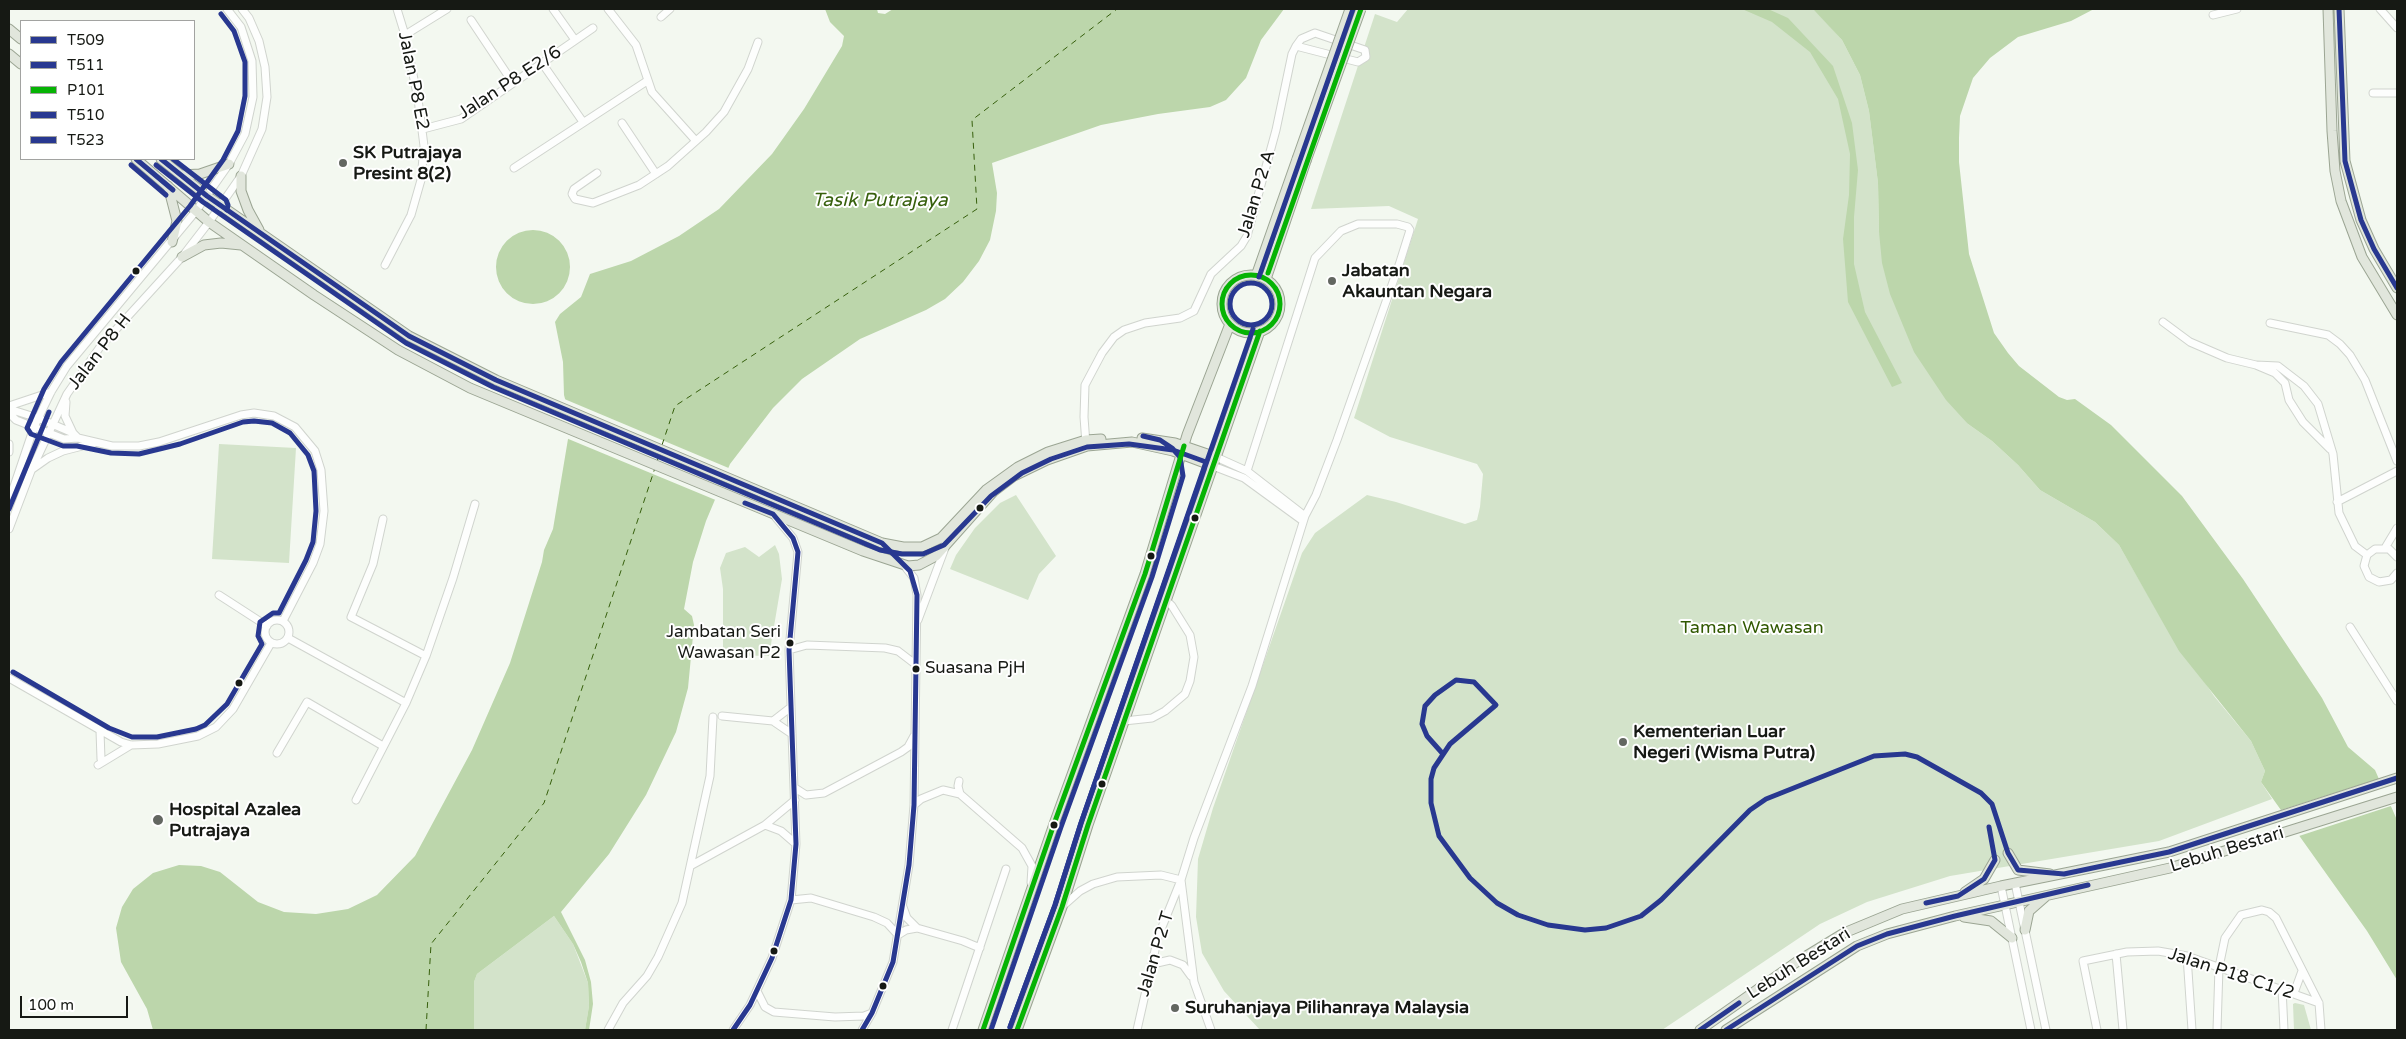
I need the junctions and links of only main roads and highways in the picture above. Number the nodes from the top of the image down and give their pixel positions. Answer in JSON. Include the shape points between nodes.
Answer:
{"nodes":[{"id":1,"x":1350,"y":9,"type":"edge"},
{"id":2,"x":1361,"y":9,"type":"edge"},
{"id":3,"x":2328,"y":9,"type":"edge"},
{"id":4,"x":2339,"y":9,"type":"edge"},
{"id":5,"x":9,"y":22,"type":"edge"},
{"id":6,"x":15,"y":34,"type":"edge"},
{"id":7,"x":9,"y":56,"type":"edge"},
{"id":8,"x":20,"y":63,"type":"edge"},
{"id":9,"x":137,"y":160,"type":"edge"},
{"id":10,"x":162,"y":160,"type":"edge"},
{"id":11,"x":1302,"y":160,"type":"junction"},
{"id":12,"x":229,"y":164,"type":"road end"},
{"id":13,"x":181,"y":175,"type":"junction"},
{"id":14,"x":241,"y":176,"type":"road end"},
{"id":15,"x":167,"y":185,"type":"junction"},
{"id":16,"x":261,"y":233,"type":"junction"},
{"id":17,"x":172,"y":242,"type":"road end"},
{"id":18,"x":244,"y":245,"type":"junction"},
{"id":19,"x":182,"y":257,"type":"road end"},
{"id":20,"x":1256,"y":276,"type":"junction"},
{"id":21,"x":1266,"y":279,"type":"junction"},
{"id":22,"x":2397,"y":288,"type":"edge"},
{"id":23,"x":2397,"y":315,"type":"edge"},
{"id":24,"x":1230,"y":324,"type":"junction"},
{"id":25,"x":1260,"y":331,"type":"junction"},
{"id":26,"x":1086,"y":443,"type":"junction"},
{"id":27,"x":1157,"y":447,"type":"junction"},
{"id":28,"x":1183,"y":450,"type":"junction"},
{"id":29,"x":1214,"y":462,"type":"junction"},
{"id":30,"x":1019,"y":470,"type":"junction"},
{"id":31,"x":1176,"y":474,"type":"junction"},
{"id":32,"x":882,"y":543,"type":"junction"},
{"id":33,"x":902,"y":564,"type":"junction"},
{"id":34,"x":2397,"y":778,"type":"edge"},
{"id":35,"x":2397,"y":797,"type":"edge"},
{"id":36,"x":2008,"y":853,"type":"dead end"},
{"id":37,"x":1994,"y":860,"type":"dead end"},
{"id":38,"x":2064,"y":874,"type":"junction"},
{"id":39,"x":2052,"y":894,"type":"junction"},
{"id":40,"x":1958,"y":896,"type":"junction"},
{"id":41,"x":1955,"y":916,"type":"junction"},
{"id":42,"x":2026,"y":930,"type":"road end"},
{"id":43,"x":2012,"y":938,"type":"road end"},
{"id":44,"x":983,"y":1030,"type":"edge"},
{"id":45,"x":1017,"y":1030,"type":"edge"},
{"id":46,"x":1700,"y":1030,"type":"edge"},
{"id":47,"x":1726,"y":1030,"type":"edge"}],
"edges":[{"from":1,"to":11,"type":"main road","bridge":true},
{"from":2,"to":11,"type":"main road","bridge":true},
{"from":3,"to":23,"type":"main road","via":[[2332,131],[2341,201],[2362,257]]},
{"from":4,"to":22,"type":"main road","via":[[2345,161],[2361,220]]},
{"from":5,"to":6,"type":"main road"},
{"from":7,"to":8,"type":"main road"},
{"from":9,"to":15,"type":"main road"},
{"from":10,"to":13,"type":"main road"},
{"from":11,"to":20,"type":"main road"},
{"from":11,"to":21,"type":"main road"},
{"from":12,"to":13,"type":"main road","via":[[208,172]]},
{"from":13,"to":16,"type":"main road"},
{"from":14,"to":16,"type":"main road","via":[[241,191]]},
{"from":15,"to":17,"type":"main road","via":[[177,221]]},
{"from":15,"to":18,"type":"main road","via":[[210,222]]},
{"from":16,"to":32,"type":"main road","via":[[409,336],[478,373]]},
{"from":18,"to":19,"type":"main road","via":[[221,243],[204,246]]},
{"from":18,"to":33,"type":"main road","via":[[398,350],[470,388],[771,514]]},
{"from":20,"to":21,"type":"main road"},
{"from":20,"to":24,"type":"main road","via":[[1239,277],[1225,290],[1222,308]]},
{"from":21,"to":25,"type":"main road","via":[[1273,286],[1280,303],[1274,320]]},
{"from":24,"to":25,"type":"main road","via":[[1244,332]]},
{"from":24,"to":28,"type":"main road"},
{"from":25,"to":29,"type":"main road"},
{"from":26,"to":27,"type":"main road","via":[[1132,442]]},
{"from":26,"to":28,"type":"main road","via":[[1129,436]]},
{"from":26,"to":30,"type":"main road","via":[[1048,452]]},
{"from":27,"to":28,"type":"main road"},
{"from":27,"to":31,"type":"main road","via":[[1174,460]]},
{"from":28,"to":29,"type":"main road"},
{"from":28,"to":31,"type":"main road"},
{"from":29,"to":45,"type":"main road"},
{"from":30,"to":32,"type":"main road","via":[[986,490],[940,538],[922,548]]},
{"from":30,"to":33,"type":"main road","via":[[994,492],[936,556],[919,565]]},
{"from":31,"to":44,"type":"main road","via":[[1144,574]]},
{"from":32,"to":33,"type":"main road"},
{"from":34,"to":38,"type":"main road","name":"Lebuh Bestari","via":[[2169,852]]},
{"from":35,"to":39,"type":"main road","name":"Lebuh Bestari","via":[[2170,868]]},
{"from":36,"to":38,"type":"main road","via":[[2018,870]]},
{"from":37,"to":40,"type":"main road","via":[[1984,878]]},
{"from":38,"to":40,"type":"main road","name":"Lebuh Bestari"},
{"from":39,"to":41,"type":"main road","name":"Lebuh Bestari"},
{"from":39,"to":42,"type":"main road","via":[[2029,910]]},
{"from":40,"to":46,"type":"main road","name":"Lebuh Bestari","via":[[1902,909],[1844,933]]},
{"from":41,"to":43,"type":"main road","via":[[1991,921]]},
{"from":41,"to":47,"type":"main road","name":"Lebuh Bestari","via":[[1887,934],[1857,946]]}]}
